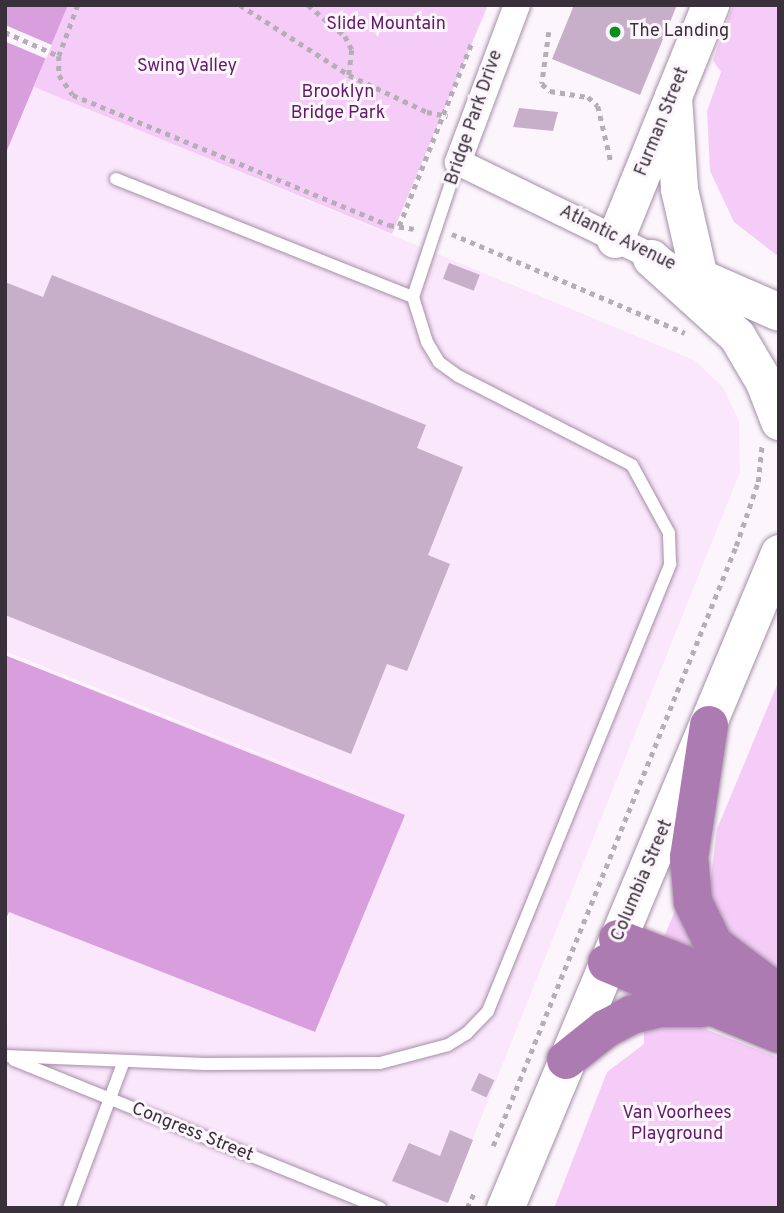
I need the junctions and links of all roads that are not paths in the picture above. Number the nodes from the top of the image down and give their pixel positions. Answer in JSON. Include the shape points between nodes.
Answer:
{"nodes":[{"id":1,"x":517,"y":5,"type":"edge"},
{"id":2,"x":710,"y":5,"type":"edge"},
{"id":3,"x":673,"y":96,"type":"junction"},
{"id":4,"x":458,"y":162,"type":"junction"},
{"id":5,"x":116,"y":179,"type":"dead end"},
{"id":6,"x":615,"y":239,"type":"junction"},
{"id":7,"x":651,"y":258,"type":"junction"},
{"id":8,"x":699,"y":277,"type":"junction"},
{"id":9,"x":413,"y":297,"type":"junction"},
{"id":10,"x":779,"y":312,"type":"edge"},
{"id":11,"x":779,"y":421,"type":"edge"},
{"id":12,"x":779,"y":553,"type":"edge"},
{"id":13,"x":709,"y":725,"type":"junction"},
{"id":14,"x":613,"y":951,"type":"junction"},
{"id":15,"x":779,"y":994,"type":"edge"},
{"id":16,"x":779,"y":1003,"type":"edge"},
{"id":17,"x":716,"y":1008,"type":"junction"},
{"id":18,"x":779,"y":1034,"type":"edge"},
{"id":19,"x":5,"y":1056,"type":"edge"},
{"id":20,"x":566,"y":1060,"type":"junction"},
{"id":21,"x":124,"y":1061,"type":"junction"},
{"id":22,"x":107,"y":1100,"type":"junction"},
{"id":23,"x":69,"y":1208,"type":"edge"},
{"id":24,"x":380,"y":1208,"type":"edge"},
{"id":25,"x":505,"y":1208,"type":"edge"}],
"edges":[{"from":1,"to":4,"type":"street","name":"Bridge Park Drive"},
{"from":2,"to":3,"type":"main road","name":"Furman Street"},
{"from":3,"to":6,"type":"main road","name":"Furman Street"},
{"from":3,"to":8,"type":"main road","via":[[679,189]]},
{"from":4,"to":6,"type":"street","name":"Atlantic Avenue"},
{"from":4,"to":9,"type":"lane","name":"Bridge Park Drive"},
{"from":5,"to":9,"type":"lane"},
{"from":6,"to":7,"type":"street","name":"Atlantic Avenue"},
{"from":7,"to":8,"type":"street","name":"Atlantic Avenue"},
{"from":7,"to":11,"type":"main road","via":[[737,336]]},
{"from":8,"to":10,"type":"main road","name":"Atlantic Avenue"},
{"from":9,"to":21,"type":"lane","via":[[418,323],[439,362],[457,376],[632,465],[669,533],[670,564],[491,1004],[467,1033],[428,1052],[380,1063]]},
{"from":12,"to":13,"type":"main road","name":"Columbia Street"},
{"from":13,"to":14,"type":"main road","name":"Columbia Street"},
{"from":13,"to":15,"type":"highway","via":[[689,857],[693,902],[714,945]]},
{"from":14,"to":16,"type":"highway"},
{"from":14,"to":17,"type":"highway"},
{"from":14,"to":20,"type":"main road","name":"Columbia Street"},
{"from":17,"to":18,"type":"highway"},
{"from":17,"to":20,"type":"highway","via":[[659,1008],[631,1015]]},
{"from":19,"to":21,"type":"lane"},
{"from":19,"to":22,"type":"lane","name":"Congress Street"},
{"from":20,"to":25,"type":"main road","name":"Columbia Street"},
{"from":21,"to":22,"type":"lane"},
{"from":22,"to":23,"type":"lane"},
{"from":22,"to":24,"type":"lane","name":"Congress Street"}]}
